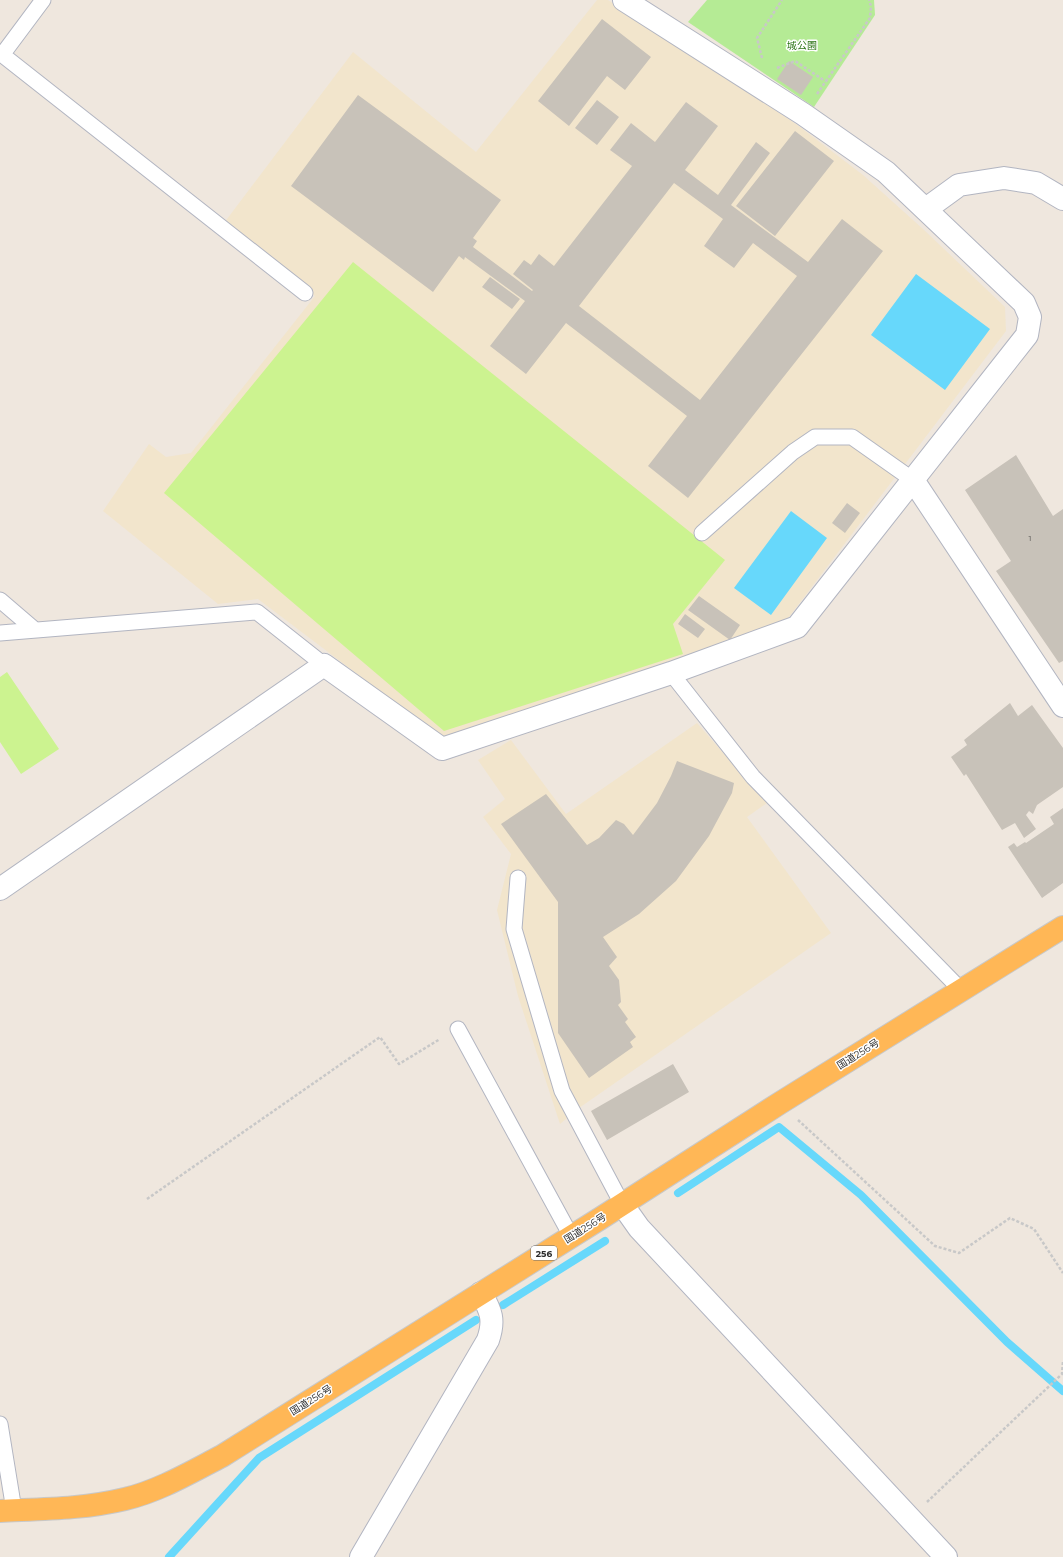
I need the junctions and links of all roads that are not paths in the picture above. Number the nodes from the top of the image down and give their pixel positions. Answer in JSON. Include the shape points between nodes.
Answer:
{"nodes":[{"id":1,"x":43,"y":0,"type":"edge"},
{"id":2,"x":624,"y":0,"type":"edge"},
{"id":3,"x":1,"y":54,"type":"edge"},
{"id":4,"x":1063,"y":199,"type":"edge"},
{"id":5,"x":926,"y":209,"type":"junction"},
{"id":6,"x":305,"y":293,"type":"dead end"},
{"id":7,"x":913,"y":480,"type":"junction"},
{"id":8,"x":702,"y":533,"type":"dead end"},
{"id":9,"x":0,"y":600,"type":"edge"},
{"id":10,"x":35,"y":630,"type":"junction"},
{"id":11,"x":0,"y":633,"type":"edge"},
{"id":12,"x":324,"y":665,"type":"junction"},
{"id":13,"x":671,"y":673,"type":"junction"},
{"id":14,"x":1063,"y":706,"type":"edge"},
{"id":15,"x":518,"y":878,"type":"dead end"},
{"id":16,"x":0,"y":889,"type":"edge"},
{"id":17,"x":1063,"y":927,"type":"edge"},
{"id":18,"x":961,"y":990,"type":"junction"},
{"id":19,"x":458,"y":1029,"type":"road end"},
{"id":20,"x":622,"y":1204,"type":"junction"},
{"id":21,"x":571,"y":1236,"type":"junction"},
{"id":22,"x":481,"y":1293,"type":"junction"},
{"id":23,"x":0,"y":1424,"type":"edge"},
{"id":24,"x":7,"y":1511,"type":"edge"},
{"id":25,"x":361,"y":1557,"type":"edge"},
{"id":26,"x":946,"y":1557,"type":"edge"}],
"edges":[{"from":1,"to":3,"type":"lane"},
{"from":2,"to":5,"type":"street","via":[[804,114],[886,172]]},
{"from":3,"to":6,"type":"lane"},
{"from":4,"to":5,"type":"street","via":[[1036,183],[1004,178],[959,185]]},
{"from":5,"to":7,"type":"street","via":[[1024,303],[1030,317],[1027,335]]},
{"from":7,"to":8,"type":"lane","via":[[852,437],[815,437],[793,452]]},
{"from":7,"to":13,"type":"street","via":[[797,627]]},
{"from":7,"to":14,"type":"street"},
{"from":9,"to":10,"type":"lane"},
{"from":10,"to":11,"type":"lane"},
{"from":10,"to":12,"type":"lane","via":[[257,612]]},
{"from":12,"to":13,"type":"street","via":[[442,749]]},
{"from":12,"to":16,"type":"street"},
{"from":13,"to":18,"type":"lane","via":[[753,777]]},
{"from":15,"to":20,"type":"lane","via":[[514,929],[562,1091]]},
{"from":17,"to":18,"type":"highway","name":"国道256号","number":"256"},
{"from":18,"to":20,"type":"highway","name":"国道256号","number":"256"},
{"from":19,"to":21,"type":"lane"},
{"from":20,"to":21,"type":"highway","name":"国道256号","number":"256"},
{"from":20,"to":26,"type":"street","via":[[639,1228]]},
{"from":21,"to":22,"type":"highway","name":"国道256号","number":"256"},
{"from":22,"to":24,"type":"highway","name":"国道256号","number":"256","via":[[222,1456],[170,1483],[126,1499],[78,1507]]},
{"from":22,"to":25,"type":"street","via":[[492,1318],[488,1340]]},
{"from":23,"to":24,"type":"lane"}]}
